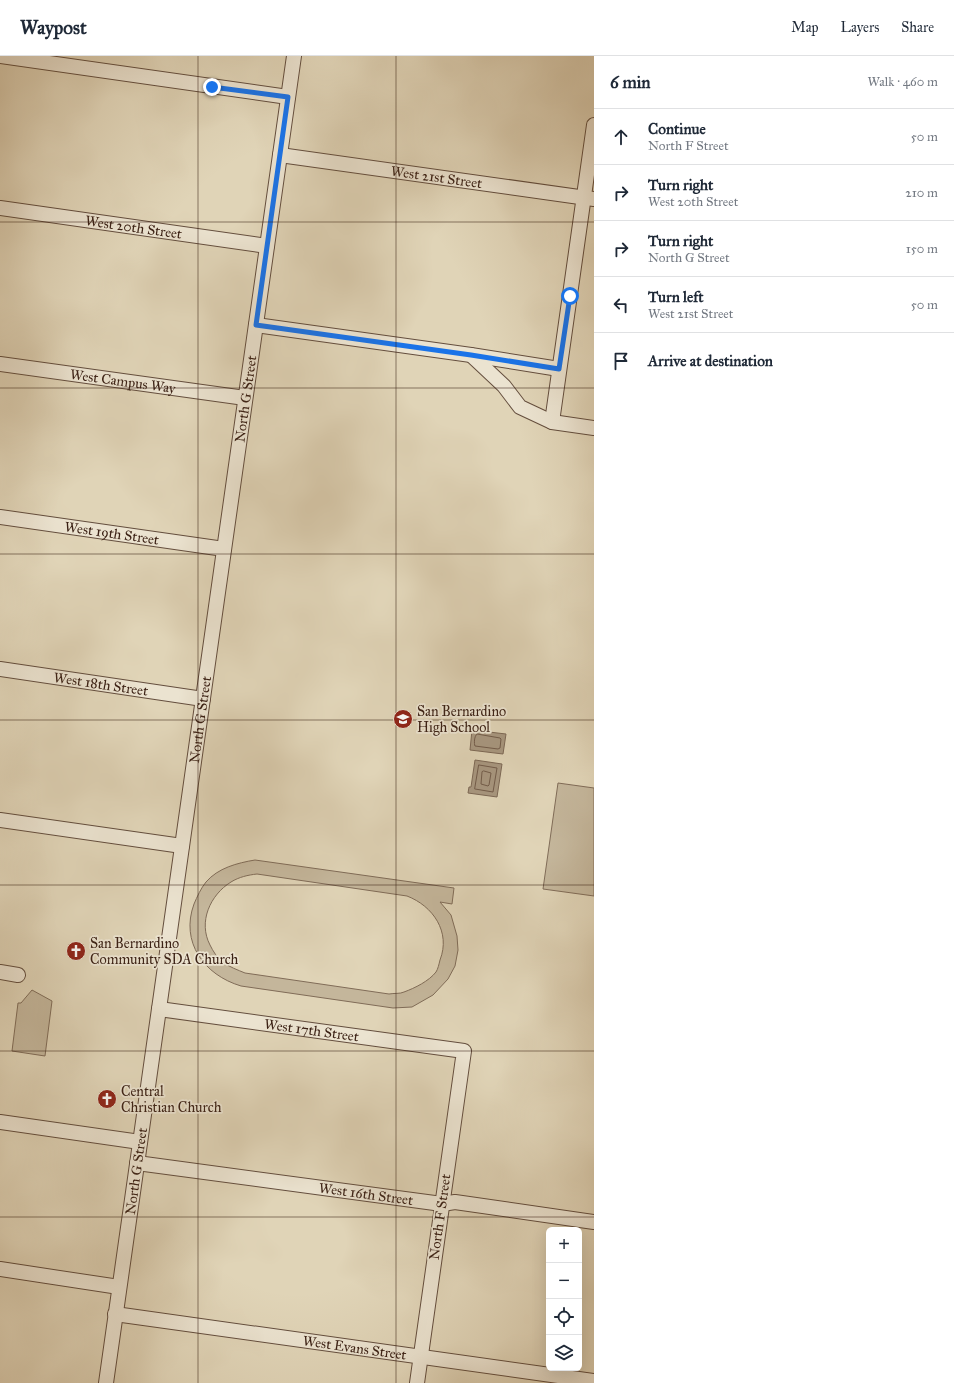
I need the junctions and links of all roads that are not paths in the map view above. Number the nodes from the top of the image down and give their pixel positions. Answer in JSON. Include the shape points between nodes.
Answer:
{"nodes":[{"id":1,"x":0,"y":56,"type":"edge"},
{"id":2,"x":294,"y":56,"type":"edge"},
{"id":3,"x":288,"y":97,"type":"junction"},
{"id":4,"x":594,"y":126,"type":"edge"},
{"id":5,"x":280,"y":155,"type":"junction"},
{"id":6,"x":589,"y":198,"type":"edge"},
{"id":7,"x":0,"y":208,"type":"edge"},
{"id":8,"x":267,"y":246,"type":"junction"},
{"id":9,"x":256,"y":325,"type":"junction"},
{"id":10,"x":471,"y":355,"type":"junction"},
{"id":11,"x":0,"y":364,"type":"edge"},
{"id":12,"x":559,"y":369,"type":"junction"},
{"id":13,"x":245,"y":398,"type":"junction"},
{"id":14,"x":552,"y":422,"type":"junction"},
{"id":15,"x":594,"y":428,"type":"edge"},
{"id":16,"x":0,"y":517,"type":"edge"},
{"id":17,"x":224,"y":549,"type":"junction"},
{"id":18,"x":0,"y":669,"type":"edge"},
{"id":19,"x":203,"y":699,"type":"junction"},
{"id":20,"x":0,"y":820,"type":"edge"},
{"id":21,"x":182,"y":846,"type":"junction"},
{"id":22,"x":0,"y":972,"type":"edge"},
{"id":23,"x":18,"y":975,"type":"dead end"},
{"id":24,"x":159,"y":1009,"type":"junction"},
{"id":25,"x":464,"y":1051,"type":"joint"},
{"id":26,"x":0,"y":1122,"type":"edge"},
{"id":27,"x":140,"y":1142,"type":"junction"},
{"id":28,"x":137,"y":1163,"type":"junction"},
{"id":29,"x":442,"y":1204,"type":"junction"},
{"id":30,"x":594,"y":1222,"type":"edge"},
{"id":31,"x":0,"y":1269,"type":"edge"},
{"id":32,"x":119,"y":1286,"type":"junction"},
{"id":33,"x":115,"y":1314,"type":"junction"},
{"id":34,"x":420,"y":1357,"type":"junction"},
{"id":35,"x":594,"y":1381,"type":"edge"},
{"id":36,"x":106,"y":1383,"type":"edge"},
{"id":37,"x":417,"y":1383,"type":"edge"}],
"edges":[{"from":1,"to":3,"type":"street"},
{"from":2,"to":3,"type":"street","name":"North G Street"},
{"from":3,"to":5,"type":"street","name":"North G Street"},
{"from":4,"to":6,"type":"street"},
{"from":5,"to":6,"type":"street","name":"West 21st Street"},
{"from":5,"to":8,"type":"street","name":"North G Street"},
{"from":6,"to":12,"type":"street"},
{"from":7,"to":8,"type":"street","name":"West 20th Street"},
{"from":8,"to":9,"type":"street","name":"North G Street"},
{"from":9,"to":10,"type":"street"},
{"from":9,"to":13,"type":"street","name":"North G Street"},
{"from":10,"to":12,"type":"street"},
{"from":10,"to":14,"type":"street","via":[[504,386],[520,407]]},
{"from":11,"to":13,"type":"street","name":"West Campus Way"},
{"from":12,"to":14,"type":"street"},
{"from":13,"to":17,"type":"street","name":"North G Street"},
{"from":14,"to":15,"type":"street"},
{"from":16,"to":17,"type":"street","name":"West 19th Street"},
{"from":17,"to":19,"type":"street","name":"North G Street"},
{"from":18,"to":19,"type":"street","name":"West 18th Street"},
{"from":19,"to":21,"type":"street","name":"North G Street"},
{"from":20,"to":21,"type":"street"},
{"from":21,"to":24,"type":"street","name":"North G Street"},
{"from":22,"to":23,"type":"street"},
{"from":24,"to":25,"type":"street","name":"West 17th Street"},
{"from":24,"to":27,"type":"street","name":"North G Street"},
{"from":25,"to":29,"type":"street","name":"North F Street"},
{"from":26,"to":27,"type":"street"},
{"from":27,"to":28,"type":"street","name":"North G Street"},
{"from":28,"to":29,"type":"street","name":"West 16th Street"},
{"from":28,"to":32,"type":"street","name":"North G Street"},
{"from":29,"to":30,"type":"street","name":"West 16th Street","via":[[455,1202]]},
{"from":29,"to":34,"type":"street","name":"North F Street"},
{"from":31,"to":32,"type":"street"},
{"from":32,"to":33,"type":"street","name":"North G Street"},
{"from":33,"to":34,"type":"street","name":"West Evans Street"},
{"from":33,"to":36,"type":"street","name":"North G Street"},
{"from":34,"to":35,"type":"street","name":"West Evans Street"},
{"from":34,"to":37,"type":"street","name":"North F Street"}]}
